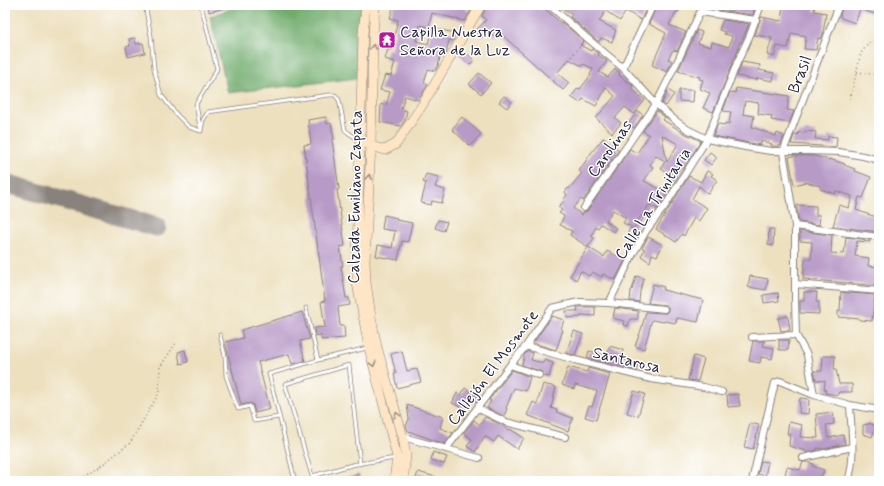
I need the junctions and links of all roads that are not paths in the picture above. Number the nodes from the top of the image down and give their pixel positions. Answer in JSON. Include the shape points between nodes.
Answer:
{"nodes":[{"id":1,"x":145,"y":5,"type":"edge"},
{"id":2,"x":201,"y":5,"type":"edge"},
{"id":3,"x":366,"y":5,"type":"edge"},
{"id":4,"x":375,"y":5,"type":"edge"},
{"id":5,"x":481,"y":5,"type":"edge"},
{"id":6,"x":549,"y":5,"type":"edge"},
{"id":7,"x":653,"y":5,"type":"edge"},
{"id":8,"x":761,"y":5,"type":"edge"},
{"id":9,"x":839,"y":5,"type":"edge"},
{"id":10,"x":756,"y":20,"type":"junction"},
{"id":11,"x":623,"y":68,"type":"junction"},
{"id":12,"x":656,"y":104,"type":"junction"},
{"id":13,"x":201,"y":131,"type":"junction"},
{"id":14,"x":707,"y":139,"type":"junction"},
{"id":15,"x":360,"y":141,"type":"junction"},
{"id":16,"x":371,"y":146,"type":"junction"},
{"id":17,"x":783,"y":152,"type":"junction"},
{"id":18,"x":879,"y":160,"type":"edge"},
{"id":19,"x":584,"y":208,"type":"dead end"},
{"id":20,"x":795,"y":226,"type":"junction"},
{"id":21,"x":879,"y":237,"type":"edge"},
{"id":22,"x":795,"y":284,"type":"junction"},
{"id":23,"x":879,"y":291,"type":"edge"},
{"id":24,"x":609,"y":303,"type":"junction"},
{"id":25,"x":306,"y":308,"type":"dead end"},
{"id":26,"x":664,"y":309,"type":"dead end"},
{"id":27,"x":796,"y":334,"type":"junction"},
{"id":28,"x":220,"y":335,"type":"dead end"},
{"id":29,"x":752,"y":337,"type":"dead end"},
{"id":30,"x":526,"y":346,"type":"junction"},
{"id":31,"x":369,"y":348,"type":"junction"},
{"id":32,"x":318,"y":360,"type":"junction"},
{"id":33,"x":510,"y":365,"type":"junction"},
{"id":34,"x":539,"y":375,"type":"dead end"},
{"id":35,"x":722,"y":392,"type":"dead end"},
{"id":36,"x":814,"y":395,"type":"junction"},
{"id":37,"x":850,"y":405,"type":"junction"},
{"id":38,"x":477,"y":408,"type":"junction"},
{"id":39,"x":879,"y":410,"type":"edge"},
{"id":40,"x":279,"y":417,"type":"junction"},
{"id":41,"x":403,"y":437,"type":"junction"},
{"id":42,"x":565,"y":437,"type":"dead end"},
{"id":43,"x":852,"y":447,"type":"junction"},
{"id":44,"x":446,"y":449,"type":"junction"},
{"id":45,"x":398,"y":458,"type":"junction"},
{"id":46,"x":479,"y":458,"type":"dead end"},
{"id":47,"x":803,"y":458,"type":"dead end"},
{"id":48,"x":360,"y":464,"type":"junction"},
{"id":49,"x":295,"y":481,"type":"edge"},
{"id":50,"x":394,"y":481,"type":"edge"},
{"id":51,"x":403,"y":481,"type":"edge"},
{"id":52,"x":752,"y":481,"type":"edge"},
{"id":53,"x":848,"y":481,"type":"edge"}],
"edges":[{"from":1,"to":13,"type":"lane","via":[[154,69],[161,95],[189,127]]},
{"from":2,"to":13,"type":"lane","via":[[217,69],[196,104]]},
{"from":3,"to":15,"type":"main road","name":"Calzada Emiliano Zapata"},
{"from":16,"to":4,"type":"main road","name":"Calzada Emiliano Zapata","one_way":true},
{"from":5,"to":16,"type":"main road","via":[[423,104],[396,144],[385,150]]},
{"from":6,"to":11,"type":"street"},
{"from":7,"to":11,"type":"street"},
{"from":8,"to":10,"type":"street","name":"Calle La Trinitaria"},
{"from":9,"to":17,"type":"street","name":"Brasil"},
{"from":10,"to":12,"type":"street","name":"Carolinas","via":[[700,12]]},
{"from":10,"to":14,"type":"street","name":"Calle La Trinitaria"},
{"from":11,"to":12,"type":"street"},
{"from":12,"to":14,"type":"street","via":[[676,122]]},
{"from":12,"to":19,"type":"street","name":"Carolinas"},
{"from":13,"to":15,"type":"lane","via":[[202,120],[208,112],[329,94],[340,100],[345,130]]},
{"from":14,"to":17,"type":"street"},
{"from":14,"to":24,"type":"street","name":"Calle La Trinitaria","via":[[666,206],[646,231]]},
{"from":15,"to":16,"type":"main road"},
{"from":15,"to":31,"type":"main road","name":"Calzada Emiliano Zapata","via":[[358,283]]},
{"from":41,"to":16,"type":"main road","name":"Calzada Emiliano Zapata","one_way":true,"via":[[377,347],[366,282]]},
{"from":17,"to":18,"type":"street","via":[[839,152]]},
{"from":17,"to":20,"type":"street"},
{"from":20,"to":21,"type":"street"},
{"from":20,"to":22,"type":"street"},
{"from":22,"to":23,"type":"street"},
{"from":22,"to":27,"type":"street"},
{"from":24,"to":26,"type":"street","name":"Callejón El Mosmote"},
{"from":24,"to":30,"type":"street","name":"Callejón El Mosmote","via":[[579,302],[552,308]]},
{"from":25,"to":32,"type":"lane"},
{"from":27,"to":29,"type":"street"},
{"from":27,"to":36,"type":"street","via":[[807,355]]},
{"from":28,"to":40,"type":"lane","via":[[226,376],[238,408],[250,406],[254,421]]},
{"from":30,"to":33,"type":"street","name":"Callejón El Mosmote"},
{"from":30,"to":35,"type":"street","name":"Santarosa","via":[[651,379],[704,386]]},
{"from":31,"to":32,"type":"lane"},
{"from":31,"to":45,"type":"main road","name":"Calzada Emiliano Zapata","one_way":true},
{"from":32,"to":40,"type":"lane","via":[[269,374]]},
{"from":33,"to":34,"type":"street"},
{"from":33,"to":38,"type":"street","name":"Callejón El Mosmote"},
{"from":36,"to":37,"type":"street"},
{"from":36,"to":52,"type":"street","via":[[780,382],[775,383]]},
{"from":37,"to":39,"type":"street"},
{"from":37,"to":43,"type":"street"},
{"from":38,"to":42,"type":"street","via":[[506,422]]},
{"from":38,"to":44,"type":"street","name":"Callejón El Mosmote"},
{"from":40,"to":49,"type":"lane"},
{"from":41,"to":44,"type":"street"},
{"from":41,"to":51,"type":"main road","name":"Calzada Emiliano Zapata","via":[[406,456]]},
{"from":43,"to":47,"type":"street"},
{"from":43,"to":53,"type":"street","via":[[851,473]]},
{"from":44,"to":46,"type":"street"},
{"from":45,"to":48,"type":"lane"},
{"from":45,"to":50,"type":"main road","name":"Calzada Emiliano Zapata"},
{"from":48,"to":48,"type":"lane","via":[[312,476],[285,384],[349,365]]}]}
